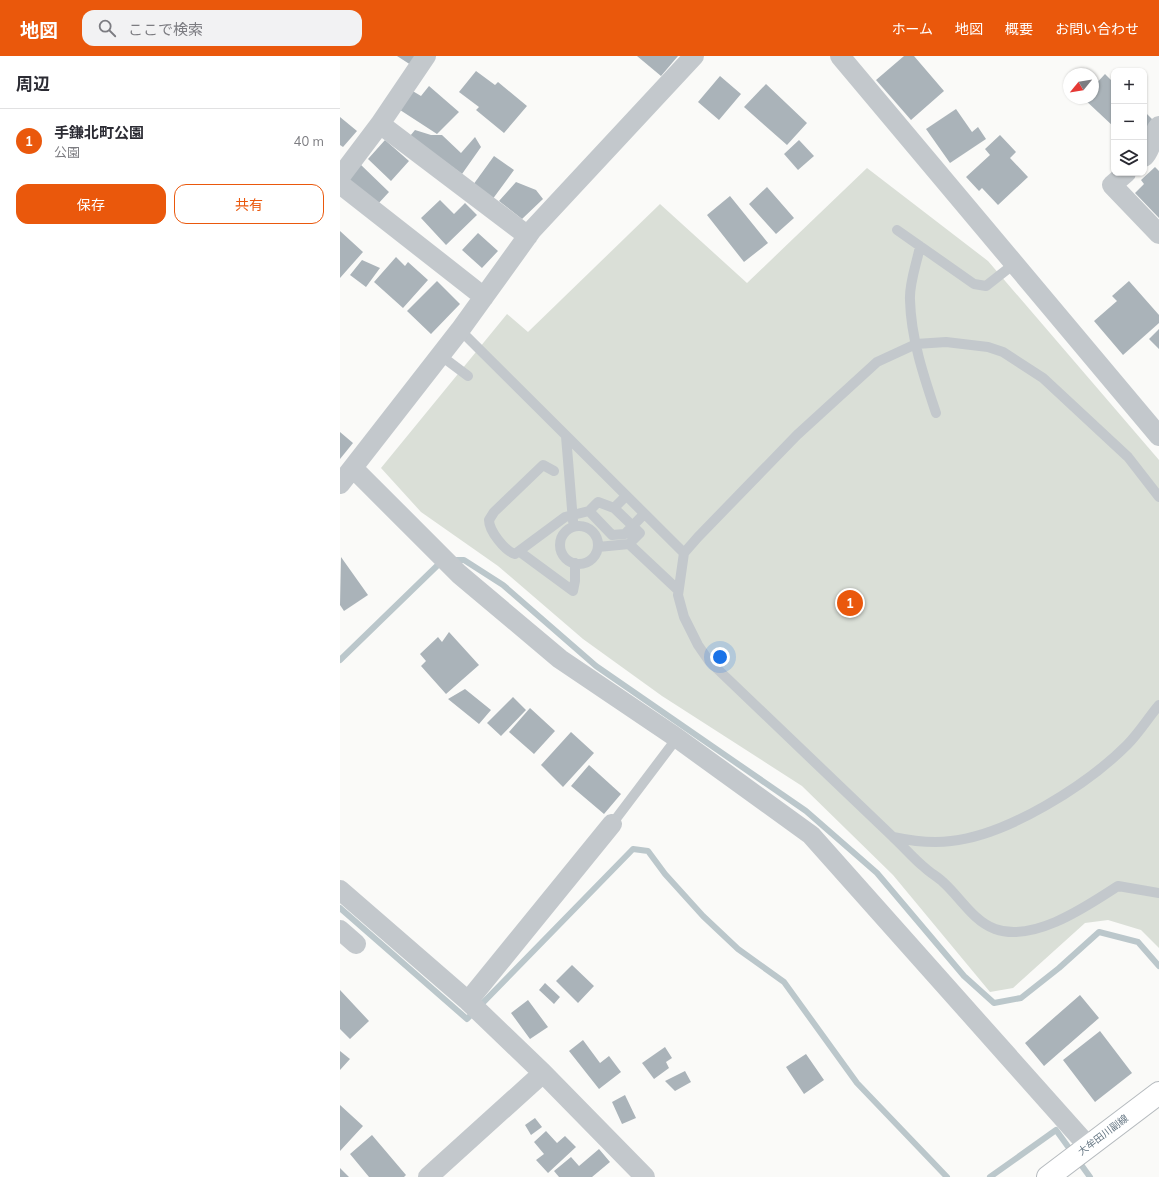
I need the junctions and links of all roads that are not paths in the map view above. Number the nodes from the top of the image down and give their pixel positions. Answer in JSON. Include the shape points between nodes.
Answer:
{"nodes":[{"id":1,"x":426,"y":56,"type":"edge"},
{"id":2,"x":694,"y":56,"type":"edge"},
{"id":3,"x":840,"y":56,"type":"edge"},
{"id":4,"x":380,"y":124,"type":"junction"},
{"id":5,"x":1159,"y":126,"type":"edge"},
{"id":6,"x":1147,"y":154,"type":"edge"},
{"id":7,"x":1122,"y":176,"type":"edge"},
{"id":8,"x":340,"y":178,"type":"edge"},
{"id":9,"x":340,"y":184,"type":"edge"},
{"id":10,"x":897,"y":230,"type":"dead end"},
{"id":11,"x":1159,"y":234,"type":"edge"},
{"id":12,"x":528,"y":236,"type":"junction"},
{"id":13,"x":920,"y":246,"type":"junction"},
{"id":14,"x":1014,"y":264,"type":"junction"},
{"id":15,"x":484,"y":297,"type":"junction"},
{"id":16,"x":460,"y":330,"type":"junction"},
{"id":17,"x":916,"y":344,"type":"junction"},
{"id":18,"x":440,"y":356,"type":"junction"},
{"id":19,"x":468,"y":376,"type":"dead end"},
{"id":20,"x":936,"y":413,"type":"dead end"},
{"id":21,"x":566,"y":436,"type":"junction"},
{"id":22,"x":1159,"y":436,"type":"edge"},
{"id":23,"x":353,"y":468,"type":"junction"},
{"id":24,"x":554,"y":471,"type":"dead end"},
{"id":25,"x":340,"y":484,"type":"edge"},
{"id":26,"x":626,"y":496,"type":"junction"},
{"id":27,"x":1159,"y":497,"type":"edge"},
{"id":28,"x":614,"y":508,"type":"junction"},
{"id":29,"x":589,"y":511,"type":"junction"},
{"id":30,"x":644,"y":514,"type":"junction"},
{"id":31,"x":573,"y":516,"type":"junction"},
{"id":32,"x":633,"y":526,"type":"junction"},
{"id":33,"x":574,"y":527,"type":"junction"},
{"id":34,"x":629,"y":544,"type":"junction"},
{"id":35,"x":598,"y":547,"type":"junction"},
{"id":36,"x":520,"y":552,"type":"junction"},
{"id":37,"x":684,"y":553,"type":"junction"},
{"id":38,"x":575,"y":563,"type":"junction"},
{"id":39,"x":678,"y":590,"type":"junction"},
{"id":40,"x":1159,"y":705,"type":"edge"},
{"id":41,"x":677,"y":738,"type":"junction"},
{"id":42,"x":612,"y":824,"type":"joint"},
{"id":43,"x":893,"y":837,"type":"junction"},
{"id":44,"x":340,"y":890,"type":"edge"},
{"id":45,"x":1159,"y":893,"type":"edge"},
{"id":46,"x":340,"y":930,"type":"edge"},
{"id":47,"x":356,"y":944,"type":"dead end"},
{"id":48,"x":468,"y":1001,"type":"junction"},
{"id":49,"x":543,"y":1073,"type":"junction"},
{"id":50,"x":1159,"y":1093,"type":"edge"},
{"id":51,"x":1088,"y":1146,"type":"junction"},
{"id":52,"x":428,"y":1177,"type":"edge"},
{"id":53,"x":645,"y":1177,"type":"edge"},
{"id":54,"x":1048,"y":1177,"type":"edge"}],
"edges":[{"from":1,"to":4,"type":"street"},
{"from":2,"to":12,"type":"street"},
{"from":3,"to":14,"type":"street"},
{"from":4,"to":8,"type":"street"},
{"from":4,"to":12,"type":"street"},
{"from":5,"to":6,"type":"street"},
{"from":7,"to":11,"type":"street","via":[[1112,185]]},
{"from":9,"to":15,"type":"street"},
{"from":10,"to":13,"type":"lane"},
{"from":12,"to":15,"type":"street"},
{"from":13,"to":14,"type":"lane","via":[[974,284],[986,286]]},
{"from":13,"to":17,"type":"lane","via":[[910,298]]},
{"from":14,"to":22,"type":"street"},
{"from":15,"to":16,"type":"street"},
{"from":16,"to":18,"type":"street"},
{"from":16,"to":21,"type":"lane"},
{"from":17,"to":20,"type":"lane"},
{"from":17,"to":27,"type":"lane","via":[[946,342],[988,347],[1003,352],[1031,368],[1128,457]]},
{"from":17,"to":37,"type":"lane","via":[[877,362],[798,435]]},
{"from":18,"to":19,"type":"lane"},
{"from":18,"to":23,"type":"street"},
{"from":21,"to":26,"type":"lane"},
{"from":21,"to":31,"type":"lane"},
{"from":23,"to":25,"type":"street"},
{"from":23,"to":41,"type":"street","via":[[459,574],[560,659]]},
{"from":24,"to":36,"type":"lane","via":[[543,465],[495,506],[489,520],[490,528],[511,553]]},
{"from":26,"to":28,"type":"lane"},
{"from":26,"to":30,"type":"lane"},
{"from":28,"to":29,"type":"lane","via":[[598,502]]},
{"from":28,"to":32,"type":"lane"},
{"from":29,"to":31,"type":"lane"},
{"from":29,"to":32,"type":"lane","via":[[612,535],[625,534]]},
{"from":30,"to":32,"type":"lane"},
{"from":30,"to":37,"type":"lane"},
{"from":31,"to":33,"type":"lane"},
{"from":31,"to":36,"type":"lane","via":[[565,517]]},
{"from":32,"to":34,"type":"lane","via":[[640,533]]},
{"from":33,"to":35,"type":"lane","via":[[586,527],[591,530],[598,540]]},
{"from":33,"to":38,"type":"lane","via":[[564,534],[561,546],[565,557]]},
{"from":34,"to":35,"type":"lane"},
{"from":34,"to":39,"type":"lane"},
{"from":35,"to":38,"type":"lane","via":[[592,558]]},
{"from":36,"to":38,"type":"lane","via":[[573,591]]},
{"from":37,"to":39,"type":"lane"},
{"from":39,"to":43,"type":"lane","via":[[684,617],[709,661]]},
{"from":40,"to":43,"type":"lane","via":[[1128,744],[1105,765],[1016,820],[988,832],[951,841],[916,842]]},
{"from":41,"to":42,"type":"lane"},
{"from":41,"to":51,"type":"street","via":[[811,834]]},
{"from":42,"to":48,"type":"street"},
{"from":43,"to":45,"type":"lane","via":[[979,919],[995,929],[1025,932],[1037,929],[1069,915],[1118,886]]},
{"from":44,"to":48,"type":"street"},
{"from":46,"to":47,"type":"street"},
{"from":48,"to":49,"type":"street"},
{"from":49,"to":52,"type":"street"},
{"from":49,"to":53,"type":"street"},
{"from":50,"to":51,"type":"main road","name":"大牟田川副線"},
{"from":51,"to":54,"type":"main road","name":"大牟田川副線"}]}
